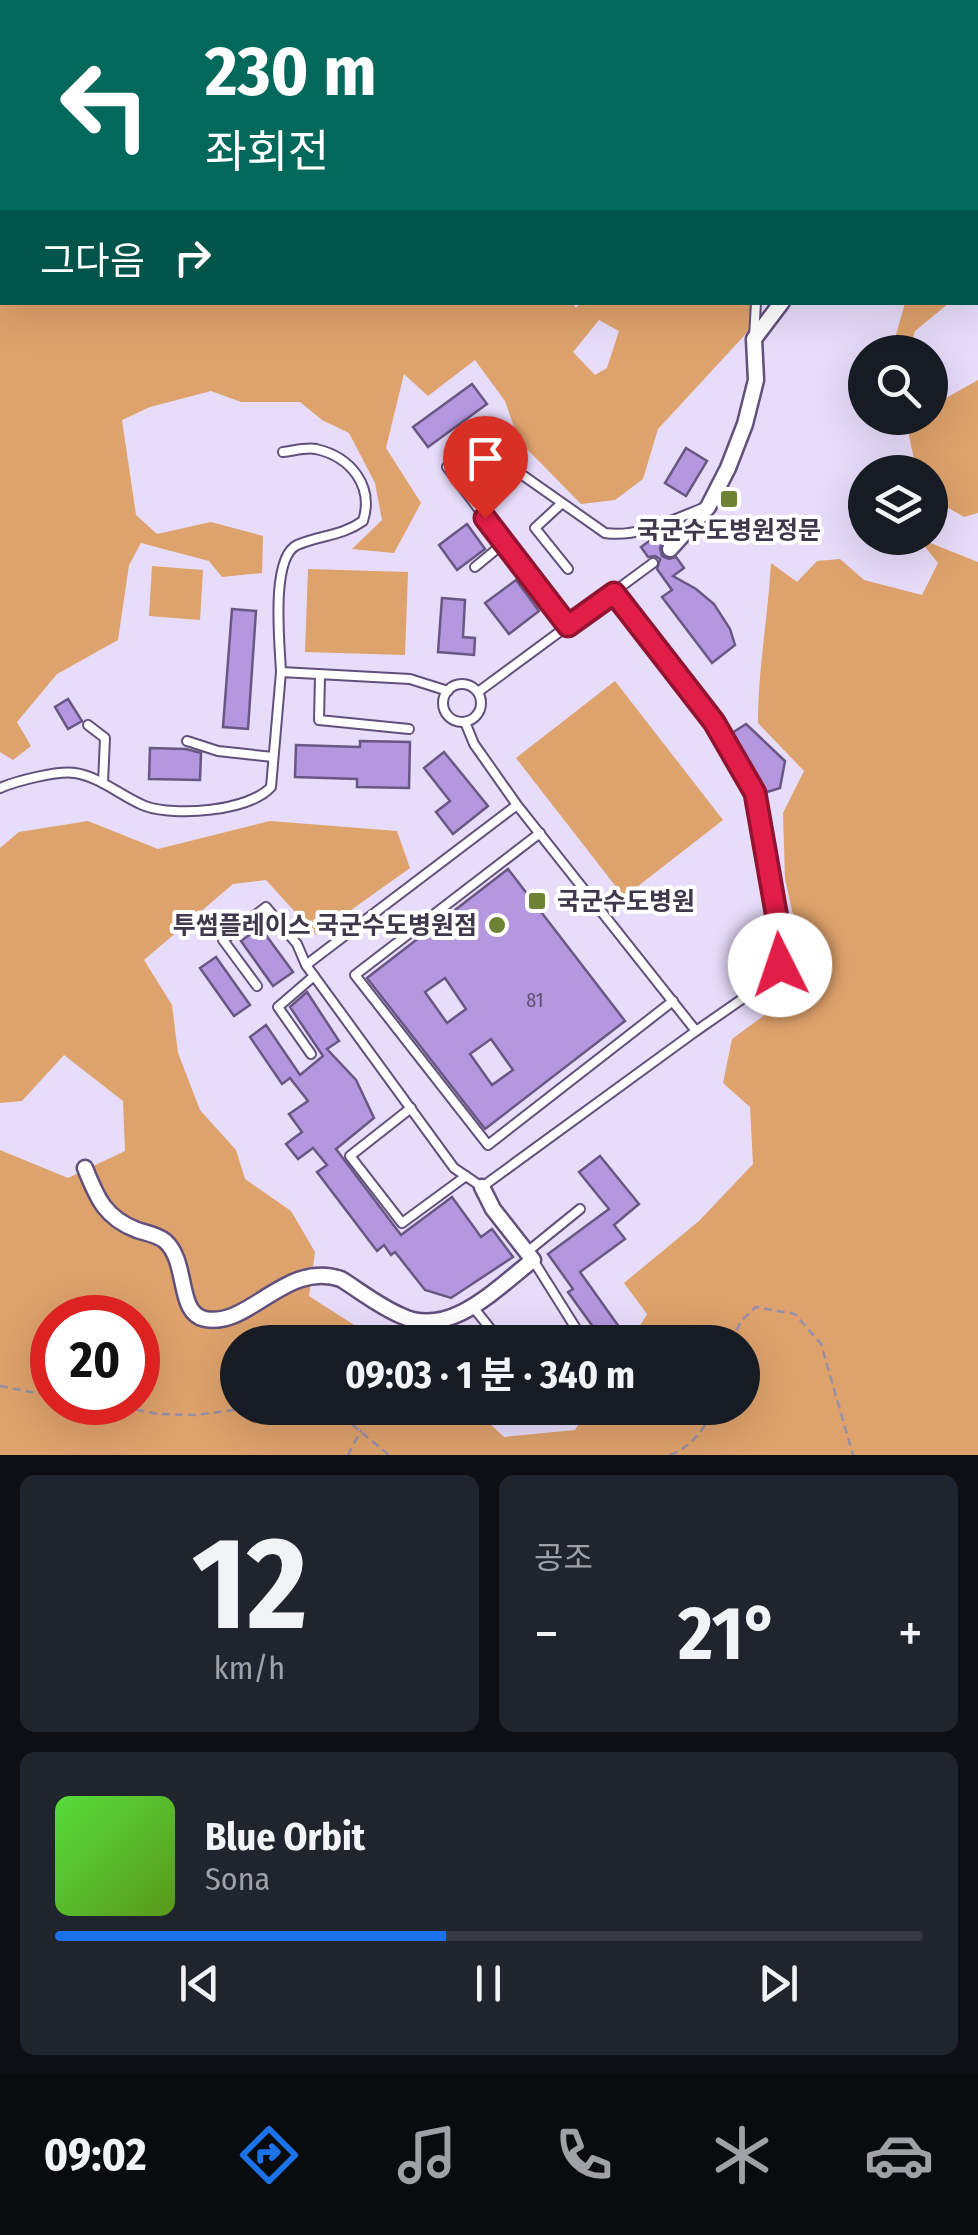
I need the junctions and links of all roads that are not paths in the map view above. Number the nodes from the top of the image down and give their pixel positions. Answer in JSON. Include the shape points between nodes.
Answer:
{"nodes":[{"id":1,"x":756,"y":305,"type":"edge"},
{"id":2,"x":780,"y":305,"type":"edge"},
{"id":3,"x":754,"y":340,"type":"junction"},
{"id":4,"x":283,"y":452,"type":"dead end"},
{"id":5,"x":562,"y":504,"type":"junction"},
{"id":6,"x":708,"y":507,"type":"junction"},
{"id":7,"x":504,"y":543,"type":"junction"},
{"id":8,"x":670,"y":549,"type":"dead end"},
{"id":9,"x":653,"y":563,"type":"dead end"},
{"id":10,"x":475,"y":567,"type":"dead end"},
{"id":11,"x":568,"y":570,"type":"dead end"},
{"id":12,"x":614,"y":593,"type":"junction"},
{"id":13,"x":568,"y":626,"type":"junction"},
{"id":14,"x":281,"y":672,"type":"junction"},
{"id":15,"x":320,"y":674,"type":"junction"},
{"id":16,"x":448,"y":691,"type":"junction"},
{"id":17,"x":478,"y":692,"type":"junction"},
{"id":18,"x":465,"y":722,"type":"junction"},
{"id":19,"x":88,"y":726,"type":"dead end"},
{"id":20,"x":409,"y":729,"type":"dead end"},
{"id":21,"x":188,"y":740,"type":"dead end"},
{"id":22,"x":273,"y":757,"type":"junction"},
{"id":23,"x":103,"y":783,"type":"junction"},
{"id":24,"x":0,"y":788,"type":"edge"},
{"id":25,"x":517,"y":806,"type":"junction"},
{"id":26,"x":540,"y":833,"type":"junction"},
{"id":27,"x":758,"y":933,"type":"dead end"},
{"id":28,"x":780,"y":939,"type":"junction"},
{"id":29,"x":306,"y":965,"type":"junction"},
{"id":30,"x":314,"y":976,"type":"junction"},
{"id":31,"x":257,"y":986,"type":"dead end"},
{"id":32,"x":673,"y":1001,"type":"junction"},
{"id":33,"x":696,"y":1031,"type":"junction"},
{"id":34,"x":311,"y":1054,"type":"dead end"},
{"id":35,"x":410,"y":1108,"type":"junction"},
{"id":36,"x":84,"y":1168,"type":"dead end"},
{"id":37,"x":466,"y":1176,"type":"junction"},
{"id":38,"x":482,"y":1187,"type":"junction"},
{"id":39,"x":580,"y":1209,"type":"dead end"},
{"id":40,"x":530,"y":1256,"type":"junction"},
{"id":41,"x":472,"y":1306,"type":"junction"},
{"id":42,"x":487,"y":1325,"type":"edge"},
{"id":43,"x":574,"y":1325,"type":"edge"}],
"edges":[{"from":1,"to":3,"type":"lane"},
{"from":2,"to":3,"type":"street"},
{"from":3,"to":6,"type":"street","via":[[756,380],[745,424]]},
{"from":4,"to":14,"type":"lane","via":[[314,448],[345,463],[366,487],[366,506],[353,528],[296,546],[284,558]]},
{"from":5,"to":6,"type":"lane","via":[[605,534],[619,536]]},
{"from":5,"to":7,"type":"lane","via":[[477,443],[446,467]]},
{"from":5,"to":11,"type":"lane","via":[[535,528]]},
{"from":6,"to":8,"type":"street"},
{"from":7,"to":10,"type":"lane"},
{"from":7,"to":13,"type":"lane"},
{"from":9,"to":12,"type":"lane"},
{"from":12,"to":13,"type":"lane"},
{"from":12,"to":28,"type":"lane","via":[[714,722],[755,793]]},
{"from":13,"to":17,"type":"lane"},
{"from":14,"to":15,"type":"lane"},
{"from":14,"to":22,"type":"lane"},
{"from":15,"to":16,"type":"lane","via":[[410,679]]},
{"from":15,"to":20,"type":"lane","via":[[319,720]]},
{"from":16,"to":17,"type":"lane","via":[[461,684]]},
{"from":16,"to":18,"type":"lane","via":[[445,711]]},
{"from":17,"to":18,"type":"lane","via":[[480,710]]},
{"from":18,"to":25,"type":"lane"},
{"from":19,"to":23,"type":"lane","via":[[105,738]]},
{"from":21,"to":22,"type":"lane"},
{"from":22,"to":23,"type":"lane","via":[[270,787],[234,806],[159,809]]},
{"from":23,"to":24,"type":"lane","via":[[71,772]]},
{"from":25,"to":26,"type":"lane"},
{"from":25,"to":29,"type":"lane"},
{"from":26,"to":32,"type":"lane"},
{"from":26,"to":32,"type":"lane","via":[[355,975],[488,1145]]},
{"from":27,"to":28,"type":"lane"},
{"from":28,"to":33,"type":"lane","via":[[780,965],[772,978]]},
{"from":29,"to":30,"type":"lane"},
{"from":29,"to":31,"type":"lane","via":[[266,907],[223,940]]},
{"from":30,"to":34,"type":"lane","via":[[278,1007]]},
{"from":30,"to":35,"type":"lane"},
{"from":32,"to":33,"type":"lane"},
{"from":33,"to":38,"type":"lane"},
{"from":35,"to":37,"type":"lane"},
{"from":35,"to":37,"type":"lane","via":[[350,1156],[402,1223]]},
{"from":36,"to":41,"type":"street","via":[[107,1215],[162,1238],[176,1253],[184,1300],[199,1318],[236,1312],[306,1275],[341,1279],[405,1318],[451,1318]]},
{"from":37,"to":38,"type":"lane"},
{"from":38,"to":40,"type":"street"},
{"from":39,"to":40,"type":"lane"},
{"from":40,"to":41,"type":"street"},
{"from":40,"to":43,"type":"lane"},
{"from":41,"to":42,"type":"lane"}]}
